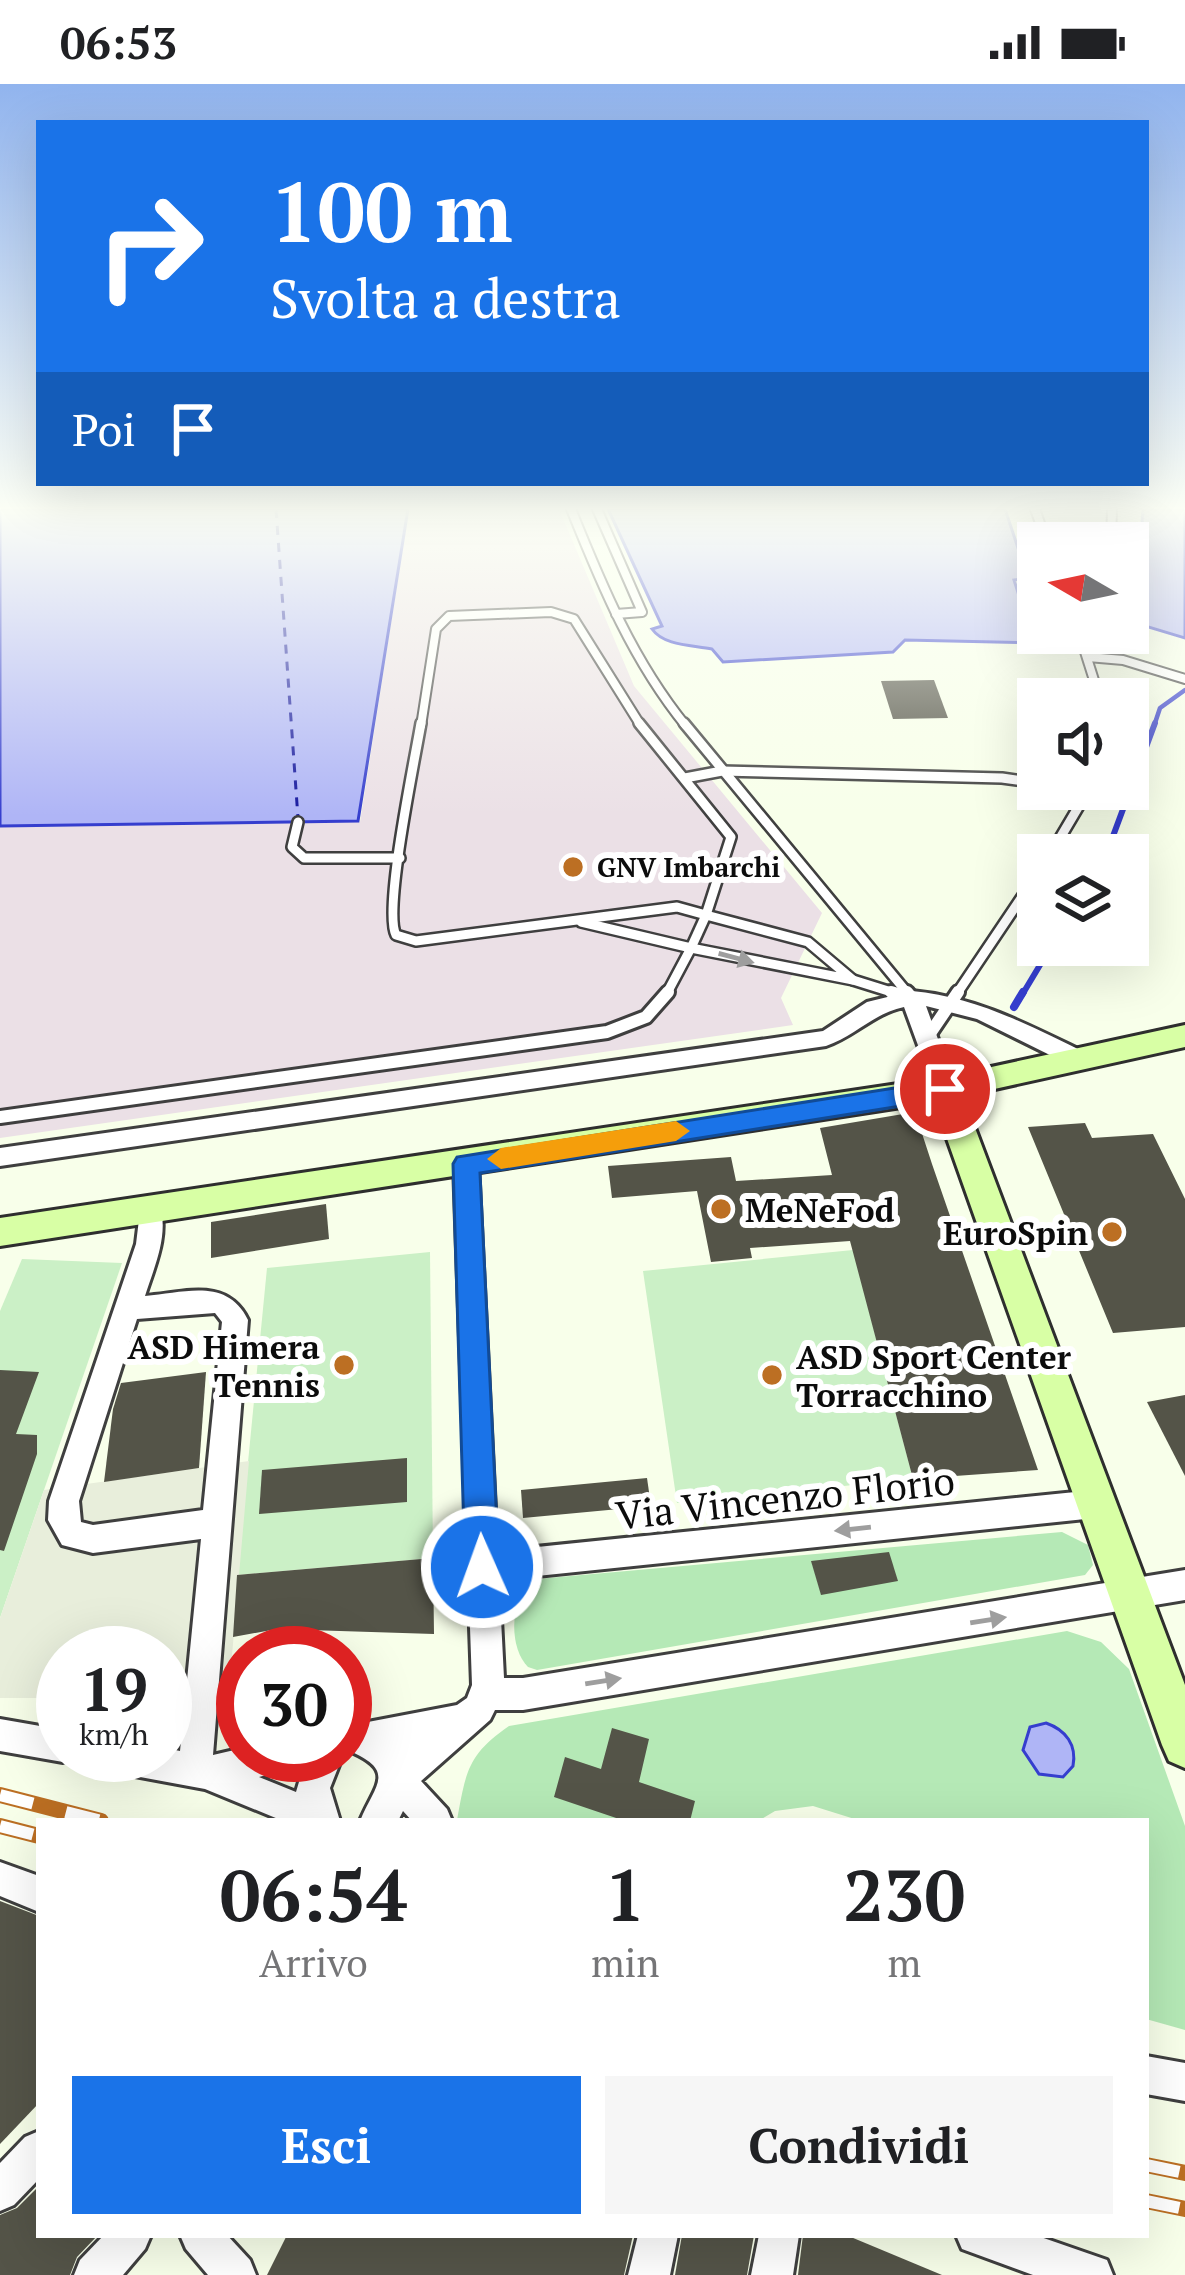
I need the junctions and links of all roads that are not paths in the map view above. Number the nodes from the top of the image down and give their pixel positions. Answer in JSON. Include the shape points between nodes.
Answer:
{"nodes":[{"id":1,"x":643,"y":611,"type":"edge"},
{"id":2,"x":616,"y":614,"type":"joint"},
{"id":3,"x":1091,"y":654,"type":"edge"},
{"id":4,"x":1183,"y":679,"type":"edge"},
{"id":5,"x":722,"y":771,"type":"junction"},
{"id":6,"x":685,"y":778,"type":"junction"},
{"id":7,"x":1017,"y":780,"type":"edge"},
{"id":8,"x":298,"y":822,"type":"dead end"},
{"id":9,"x":400,"y":859,"type":"junction"},
{"id":10,"x":1017,"y":905,"type":"edge"},
{"id":11,"x":704,"y":915,"type":"junction"},
{"id":12,"x":581,"y":922,"type":"junction"},
{"id":13,"x":689,"y":946,"type":"junction"},
{"id":14,"x":853,"y":980,"type":"junction"},
{"id":15,"x":912,"y":998,"type":"junction"},
{"id":16,"x":952,"y":1003,"type":"junction"},
{"id":17,"x":1185,"y":1036,"type":"edge"},
{"id":18,"x":927,"y":1039,"type":"junction"},
{"id":19,"x":1080,"y":1060,"type":"junction"},
{"id":20,"x":945,"y":1089,"type":"junction"},
{"id":21,"x":0,"y":1117,"type":"edge"},
{"id":22,"x":0,"y":1156,"type":"edge"},
{"id":23,"x":466,"y":1164,"type":"junction"},
{"id":24,"x":150,"y":1210,"type":"junction"},
{"id":25,"x":0,"y":1232,"type":"edge"},
{"id":26,"x":126,"y":1309,"type":"junction"},
{"id":27,"x":1095,"y":1504,"type":"junction"},
{"id":28,"x":216,"y":1523,"type":"junction"},
{"id":29,"x":482,"y":1567,"type":"junction"},
{"id":30,"x":1185,"y":1585,"type":"edge"},
{"id":31,"x":1128,"y":1597,"type":"junction"},
{"id":32,"x":488,"y":1694,"type":"junction"},
{"id":33,"x":463,"y":1720,"type":"junction"},
{"id":34,"x":0,"y":1735,"type":"edge"},
{"id":35,"x":372,"y":1738,"type":"edge"},
{"id":36,"x":36,"y":1741,"type":"edge"},
{"id":37,"x":372,"y":1741,"type":"edge"},
{"id":38,"x":1185,"y":1745,"type":"edge"},
{"id":39,"x":216,"y":1768,"type":"edge"},
{"id":40,"x":192,"y":1769,"type":"edge"},
{"id":41,"x":201,"y":1771,"type":"junction"},
{"id":42,"x":398,"y":1780,"type":"junction"},
{"id":43,"x":313,"y":1782,"type":"edge"},
{"id":44,"x":316,"y":1818,"type":"edge"},
{"id":45,"x":322,"y":1818,"type":"edge"},
{"id":46,"x":380,"y":1818,"type":"edge"},
{"id":47,"x":432,"y":1818,"type":"edge"},
{"id":48,"x":0,"y":1880,"type":"edge"},
{"id":49,"x":36,"y":1893,"type":"edge"},
{"id":50,"x":1149,"y":2075,"type":"edge"},
{"id":51,"x":1185,"y":2082,"type":"edge"},
{"id":52,"x":36,"y":2154,"type":"edge"},
{"id":53,"x":0,"y":2191,"type":"edge"},
{"id":54,"x":128,"y":2238,"type":"edge"},
{"id":55,"x":203,"y":2238,"type":"edge"},
{"id":56,"x":657,"y":2238,"type":"edge"},
{"id":57,"x":778,"y":2238,"type":"edge"},
{"id":58,"x":984,"y":2238,"type":"edge"},
{"id":59,"x":231,"y":2272,"type":"edge"},
{"id":60,"x":1082,"y":2273,"type":"edge"},
{"id":61,"x":95,"y":2275,"type":"edge"},
{"id":62,"x":649,"y":2275,"type":"edge"},
{"id":63,"x":772,"y":2275,"type":"edge"}],
"edges":[{"from":1,"to":2,"type":"lane"},
{"from":2,"to":5,"type":"lane","via":[[651,683]]},
{"from":3,"to":4,"type":"lane"},
{"from":5,"to":6,"type":"lane"},
{"from":5,"to":7,"type":"lane"},
{"from":5,"to":15,"type":"lane"},
{"from":6,"to":9,"type":"lane","via":[[630,712],[574,619],[551,612],[449,616],[436,629]]},
{"from":6,"to":11,"type":"lane","via":[[730,837],[730,862]]},
{"from":8,"to":9,"type":"lane","via":[[292,847],[304,858]]},
{"from":9,"to":12,"type":"lane","via":[[391,926],[401,939]]},
{"from":10,"to":16,"type":"lane"},
{"from":11,"to":12,"type":"lane","via":[[677,908]]},
{"from":11,"to":13,"type":"lane"},
{"from":11,"to":14,"type":"lane","via":[[808,942]]},
{"from":12,"to":13,"type":"lane"},
{"from":13,"to":14,"type":"lane","one_way":true},
{"from":13,"to":21,"type":"lane","via":[[652,1012],[607,1032]]},
{"from":14,"to":15,"type":"lane"},
{"from":15,"to":16,"type":"street"},
{"from":15,"to":18,"type":"street"},
{"from":15,"to":22,"type":"street","via":[[877,1006],[826,1038]]},
{"from":16,"to":18,"type":"lane"},
{"from":16,"to":19,"type":"street"},
{"from":17,"to":19,"type":"street"},
{"from":18,"to":20,"type":"street"},
{"from":19,"to":20,"type":"street"},
{"from":20,"to":23,"type":"street"},
{"from":20,"to":27,"type":"street"},
{"from":23,"to":24,"type":"street"},
{"from":23,"to":29,"type":"street"},
{"from":24,"to":25,"type":"street"},
{"from":24,"to":26,"type":"street","via":[[149,1244]]},
{"from":26,"to":28,"type":"street","via":[[206,1301],[232,1312]]},
{"from":26,"to":28,"type":"street","via":[[64,1501],[66,1529],[93,1539]]},
{"from":27,"to":29,"type":"street","name":"Via Vincenzo Florio","one_way":true},
{"from":27,"to":31,"type":"street"},
{"from":28,"to":41,"type":"street"},
{"from":29,"to":32,"type":"street"},
{"from":30,"to":31,"type":"street"},
{"from":32,"to":31,"type":"street","one_way":true},
{"from":31,"to":38,"type":"street"},
{"from":32,"to":33,"type":"street"},
{"from":33,"to":35,"type":"street"},
{"from":33,"to":42,"type":"street"},
{"from":34,"to":36,"type":"street"},
{"from":37,"to":42,"type":"street","via":[[390,1755]]},
{"from":39,"to":41,"type":"street"},
{"from":40,"to":41,"type":"street"},
{"from":41,"to":44,"type":"street"},
{"from":42,"to":46,"type":"street"},
{"from":42,"to":47,"type":"street"},
{"from":43,"to":45,"type":"street"},
{"from":48,"to":49,"type":"street"},
{"from":50,"to":51,"type":"street"},
{"from":52,"to":53,"type":"street"},
{"from":54,"to":61,"type":"street"},
{"from":55,"to":59,"type":"street"},
{"from":56,"to":62,"type":"street"},
{"from":57,"to":63,"type":"street"},
{"from":58,"to":60,"type":"street"}]}
